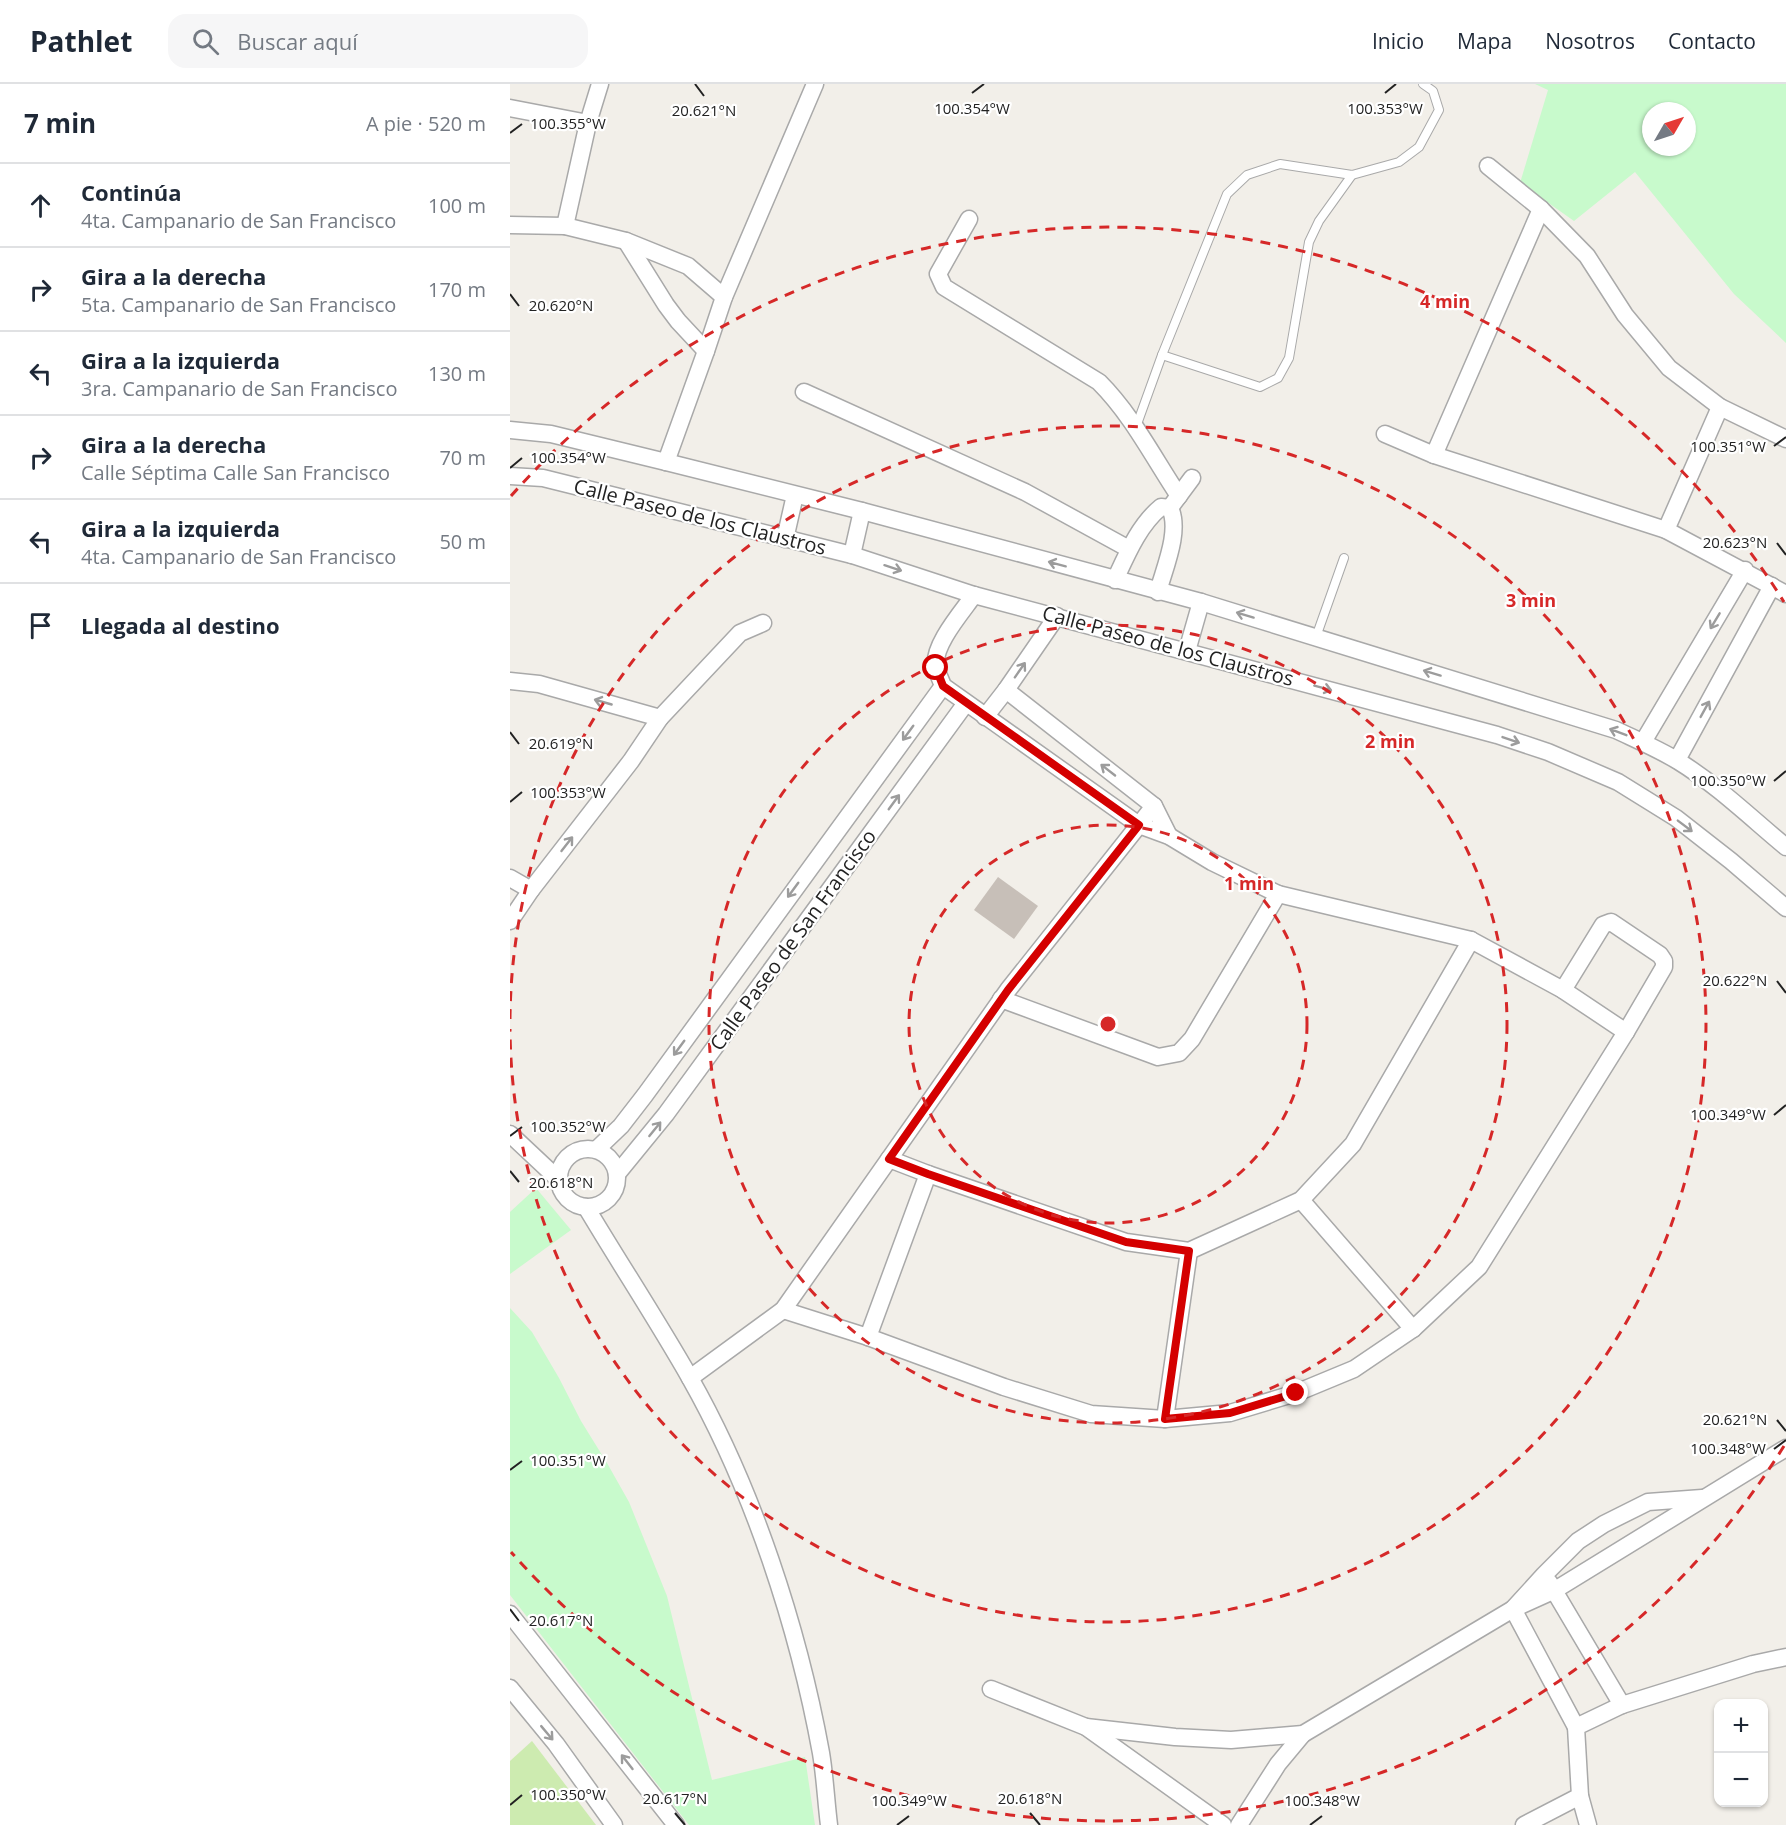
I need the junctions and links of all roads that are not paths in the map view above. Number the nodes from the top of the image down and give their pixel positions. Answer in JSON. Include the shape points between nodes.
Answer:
{"nodes":[{"id":1,"x":600,"y":84,"type":"edge"},
{"id":2,"x":815,"y":84,"type":"edge"},
{"id":3,"x":1423,"y":84,"type":"edge"},
{"id":4,"x":510,"y":108,"type":"edge"},
{"id":5,"x":588,"y":123,"type":"junction"},
{"id":6,"x":1488,"y":166,"type":"dead end"},
{"id":7,"x":1352,"y":175,"type":"junction"},
{"id":8,"x":1541,"y":209,"type":"junction"},
{"id":9,"x":969,"y":219,"type":"dead end"},
{"id":10,"x":510,"y":225,"type":"edge"},
{"id":11,"x":565,"y":226,"type":"junction"},
{"id":12,"x":626,"y":241,"type":"junction"},
{"id":13,"x":724,"y":297,"type":"junction"},
{"id":14,"x":706,"y":351,"type":"junction"},
{"id":15,"x":1162,"y":355,"type":"junction"},
{"id":16,"x":804,"y":392,"type":"dead end"},
{"id":17,"x":1720,"y":407,"type":"junction"},
{"id":18,"x":1136,"y":427,"type":"junction"},
{"id":19,"x":510,"y":430,"type":"edge"},
{"id":20,"x":1385,"y":434,"type":"dead end"},
{"id":21,"x":1786,"y":439,"type":"edge"},
{"id":22,"x":1434,"y":454,"type":"junction"},
{"id":23,"x":666,"y":462,"type":"junction"},
{"id":24,"x":510,"y":476,"type":"edge"},
{"id":25,"x":1192,"y":478,"type":"dead end"},
{"id":26,"x":795,"y":495,"type":"junction"},
{"id":27,"x":1174,"y":502,"type":"junction"},
{"id":28,"x":862,"y":511,"type":"junction"},
{"id":29,"x":1666,"y":530,"type":"junction"},
{"id":30,"x":785,"y":539,"type":"junction"},
{"id":31,"x":1129,"y":549,"type":"junction"},
{"id":32,"x":852,"y":555,"type":"junction"},
{"id":33,"x":1344,"y":558,"type":"dead end"},
{"id":34,"x":1745,"y":570,"type":"junction"},
{"id":35,"x":1115,"y":580,"type":"junction"},
{"id":36,"x":1779,"y":590,"type":"edge"},
{"id":37,"x":1158,"y":592,"type":"junction"},
{"id":38,"x":974,"y":595,"type":"junction"},
{"id":39,"x":1201,"y":602,"type":"junction"},
{"id":40,"x":1057,"y":616,"type":"junction"},
{"id":41,"x":763,"y":623,"type":"dead end"},
{"id":42,"x":1316,"y":637,"type":"junction"},
{"id":43,"x":1187,"y":651,"type":"junction"},
{"id":44,"x":510,"y":681,"type":"edge"},
{"id":45,"x":943,"y":686,"type":"junction"},
{"id":46,"x":1006,"y":690,"type":"junction"},
{"id":47,"x":966,"y":703,"type":"junction"},
{"id":48,"x":985,"y":717,"type":"junction"},
{"id":49,"x":660,"y":718,"type":"junction"},
{"id":50,"x":1642,"y":742,"type":"junction"},
{"id":51,"x":1677,"y":760,"type":"junction"},
{"id":52,"x":1154,"y":806,"type":"junction"},
{"id":53,"x":1139,"y":825,"type":"junction"},
{"id":54,"x":1169,"y":836,"type":"junction"},
{"id":55,"x":1786,"y":847,"type":"edge"},
{"id":56,"x":510,"y":878,"type":"edge"},
{"id":57,"x":531,"y":890,"type":"junction"},
{"id":58,"x":1278,"y":894,"type":"junction"},
{"id":59,"x":1786,"y":908,"type":"edge"},
{"id":60,"x":776,"y":913,"type":"junction"},
{"id":61,"x":510,"y":921,"type":"edge"},
{"id":62,"x":799,"y":931,"type":"junction"},
{"id":63,"x":1471,"y":940,"type":"junction"},
{"id":64,"x":1563,"y":990,"type":"junction"},
{"id":65,"x":1002,"y":999,"type":"junction"},
{"id":66,"x":1626,"y":1032,"type":"junction"},
{"id":67,"x":510,"y":1134,"type":"edge"},
{"id":68,"x":597,"y":1149,"type":"junction"},
{"id":69,"x":889,"y":1159,"type":"junction"},
{"id":70,"x":617,"y":1174,"type":"junction"},
{"id":71,"x":928,"y":1174,"type":"junction"},
{"id":72,"x":558,"y":1179,"type":"junction"},
{"id":73,"x":1301,"y":1200,"type":"junction"},
{"id":74,"x":586,"y":1207,"type":"junction"},
{"id":75,"x":1189,"y":1251,"type":"junction"},
{"id":76,"x":783,"y":1310,"type":"junction"},
{"id":77,"x":1413,"y":1329,"type":"junction"},
{"id":78,"x":868,"y":1337,"type":"junction"},
{"id":79,"x":690,"y":1378,"type":"junction"},
{"id":80,"x":1165,"y":1419,"type":"junction"},
{"id":81,"x":1786,"y":1448,"type":"edge"},
{"id":82,"x":1704,"y":1498,"type":"junction"},
{"id":83,"x":1544,"y":1575,"type":"junction"},
{"id":84,"x":1555,"y":1590,"type":"junction"},
{"id":85,"x":1513,"y":1609,"type":"junction"},
{"id":86,"x":510,"y":1614,"type":"edge"},
{"id":87,"x":1786,"y":1657,"type":"edge"},
{"id":88,"x":510,"y":1688,"type":"edge"},
{"id":89,"x":991,"y":1689,"type":"dead end"},
{"id":90,"x":1622,"y":1705,"type":"junction"},
{"id":91,"x":1086,"y":1727,"type":"junction"},
{"id":92,"x":1576,"y":1727,"type":"junction"},
{"id":93,"x":1303,"y":1734,"type":"junction"},
{"id":94,"x":1580,"y":1796,"type":"junction"},
{"id":95,"x":672,"y":1824,"type":"edge"},
{"id":96,"x":614,"y":1825,"type":"edge"},
{"id":97,"x":829,"y":1825,"type":"edge"},
{"id":98,"x":1223,"y":1825,"type":"edge"},
{"id":99,"x":1239,"y":1825,"type":"edge"},
{"id":100,"x":1524,"y":1825,"type":"edge"},
{"id":101,"x":1588,"y":1825,"type":"edge"}],
"edges":[{"from":1,"to":5,"type":"street"},
{"from":2,"to":13,"type":"street"},
{"from":3,"to":7,"type":"lane","via":[[1433,91],[1439,110],[1419,147],[1399,162]]},
{"from":4,"to":5,"type":"street"},
{"from":5,"to":11,"type":"street"},
{"from":6,"to":8,"type":"street"},
{"from":7,"to":15,"type":"lane","via":[[1280,164],[1248,175],[1227,194]]},
{"from":7,"to":15,"type":"lane","via":[[1309,242],[1289,358],[1278,378],[1260,387]]},
{"from":8,"to":17,"type":"street","via":[[1587,256],[1625,315],[1669,368]]},
{"from":8,"to":22,"type":"street"},
{"from":9,"to":18,"type":"street","via":[[938,274],[944,287],[1099,382]]},
{"from":10,"to":11,"type":"street"},
{"from":11,"to":12,"type":"street"},
{"from":12,"to":13,"type":"street","via":[[688,266]]},
{"from":12,"to":14,"type":"street","via":[[666,305]]},
{"from":13,"to":14,"type":"street"},
{"from":14,"to":23,"type":"street"},
{"from":15,"to":18,"type":"lane"},
{"from":16,"to":31,"type":"street","via":[[1025,492]]},
{"from":17,"to":21,"type":"street"},
{"from":17,"to":29,"type":"street"},
{"from":18,"to":27,"type":"street"},
{"from":19,"to":23,"type":"street","via":[[551,434]]},
{"from":20,"to":22,"type":"street"},
{"from":22,"to":29,"type":"street"},
{"from":23,"to":26,"type":"street"},
{"from":24,"to":30,"type":"street","name":"Calle Paseo de los Claustros","via":[[543,478]]},
{"from":25,"to":27,"type":"street"},
{"from":26,"to":28,"type":"street"},
{"from":26,"to":30,"type":"street"},
{"from":27,"to":31,"type":"street","via":[[1150,516]]},
{"from":27,"to":37,"type":"street","via":[[1174,526]]},
{"from":28,"to":32,"type":"street"},
{"from":35,"to":28,"type":"street","one_way":true},
{"from":29,"to":34,"type":"street"},
{"from":30,"to":32,"type":"street","name":"Calle Paseo de los Claustros"},
{"from":31,"to":35,"type":"street"},
{"from":32,"to":38,"type":"street","name":"Calle Paseo de los Claustros","one_way":true},
{"from":33,"to":42,"type":"lane"},
{"from":34,"to":36,"type":"street"},
{"from":34,"to":50,"type":"street","one_way":true},
{"from":35,"to":37,"type":"street"},
{"from":51,"to":36,"type":"street","one_way":true},
{"from":37,"to":39,"type":"street"},
{"from":38,"to":40,"type":"street","name":"Calle Paseo de los Claustros"},
{"from":38,"to":45,"type":"street","via":[[941,642],[936,668]]},
{"from":42,"to":39,"type":"street","one_way":true},
{"from":39,"to":43,"type":"street"},
{"from":40,"to":43,"type":"street","name":"Calle Paseo de los Claustros"},
{"from":46,"to":40,"type":"street","one_way":true},
{"from":41,"to":49,"type":"street","via":[[740,633]]},
{"from":50,"to":42,"type":"street","one_way":true,"via":[[1616,730]]},
{"from":43,"to":59,"type":"street","name":"Calle Paseo de los Claustros","one_way":true,"via":[[1497,735],[1608,777],[1676,819]]},
{"from":49,"to":44,"type":"street","one_way":true,"via":[[539,684]]},
{"from":45,"to":47,"type":"street"},
{"from":45,"to":60,"type":"street","name":"Calle Paseo de San Francisco","one_way":true},
{"from":46,"to":48,"type":"street"},
{"from":52,"to":46,"type":"street","one_way":true},
{"from":47,"to":48,"type":"street"},
{"from":62,"to":47,"type":"street","name":"Calle Paseo de San Francisco","one_way":true},
{"from":48,"to":53,"type":"street"},
{"from":57,"to":49,"type":"street","one_way":true,"via":[[631,762]]},
{"from":50,"to":51,"type":"street"},
{"from":51,"to":55,"type":"street"},
{"from":52,"to":53,"type":"street"},
{"from":52,"to":54,"type":"street"},
{"from":53,"to":54,"type":"street"},
{"from":53,"to":65,"type":"street"},
{"from":54,"to":58,"type":"street"},
{"from":56,"to":57,"type":"street"},
{"from":57,"to":61,"type":"street"},
{"from":58,"to":63,"type":"street"},
{"from":58,"to":65,"type":"street","via":[[1192,1039],[1179,1053],[1158,1057]]},
{"from":60,"to":62,"type":"street"},
{"from":60,"to":68,"type":"street","name":"Calle Paseo de San Francisco","one_way":true,"via":[[645,1095]]},
{"from":70,"to":62,"type":"street","name":"Calle Paseo de San Francisco","one_way":true,"via":[[666,1114]]},
{"from":63,"to":64,"type":"street"},
{"from":63,"to":73,"type":"street","via":[[1353,1144]]},
{"from":64,"to":66,"type":"street"},
{"from":64,"to":66,"type":"street","via":[[1603,925],[1611,922],[1664,961]]},
{"from":65,"to":69,"type":"street"},
{"from":66,"to":77,"type":"street","via":[[1479,1267]]},
{"from":67,"to":72,"type":"street"},
{"from":68,"to":70,"type":"street","via":[[614,1163]]},
{"from":68,"to":72,"type":"street","via":[[574,1151],[565,1158]]},
{"from":69,"to":71,"type":"street"},
{"from":69,"to":76,"type":"street"},
{"from":70,"to":74,"type":"street","via":[[617,1184],[606,1202]]},
{"from":71,"to":75,"type":"street","via":[[1126,1242]]},
{"from":71,"to":78,"type":"street"},
{"from":72,"to":74,"type":"street","via":[[567,1198]]},
{"from":73,"to":75,"type":"street"},
{"from":73,"to":77,"type":"street"},
{"from":74,"to":79,"type":"street"},
{"from":75,"to":80,"type":"street"},
{"from":76,"to":78,"type":"street"},
{"from":76,"to":79,"type":"street"},
{"from":77,"to":80,"type":"street","via":[[1354,1369],[1296,1393],[1230,1413]]},
{"from":78,"to":80,"type":"street","via":[[1091,1414]]},
{"from":79,"to":97,"type":"street","via":[[746,1495],[775,1572],[821,1754]]},
{"from":81,"to":82,"type":"street"},
{"from":82,"to":83,"type":"street","via":[[1648,1502],[1578,1541]]},
{"from":82,"to":84,"type":"street"},
{"from":83,"to":84,"type":"street"},
{"from":83,"to":85,"type":"street"},
{"from":84,"to":85,"type":"street"},
{"from":84,"to":90,"type":"street"},
{"from":85,"to":92,"type":"street"},
{"from":85,"to":93,"type":"street"},
{"from":95,"to":86,"type":"street","one_way":true},
{"from":87,"to":90,"type":"street"},
{"from":88,"to":96,"type":"street","one_way":true},
{"from":89,"to":91,"type":"street"},
{"from":90,"to":92,"type":"street"},
{"from":91,"to":93,"type":"street","via":[[1231,1740]]},
{"from":91,"to":98,"type":"street"},
{"from":92,"to":94,"type":"street"},
{"from":93,"to":99,"type":"street","via":[[1278,1764]]},
{"from":94,"to":100,"type":"street"},
{"from":94,"to":101,"type":"street"}]}
